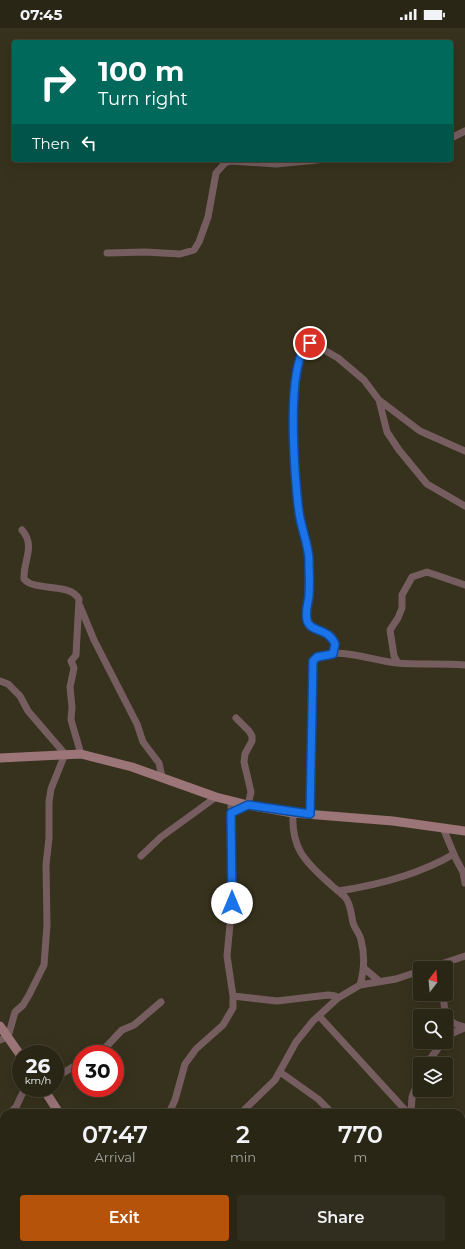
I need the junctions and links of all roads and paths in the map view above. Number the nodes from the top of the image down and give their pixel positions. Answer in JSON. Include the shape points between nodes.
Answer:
{"nodes":[{"id":1,"x":465,"y":131,"type":"edge"},
{"id":2,"x":453,"y":137,"type":"edge"},
{"id":3,"x":231,"y":162,"type":"edge"},
{"id":4,"x":231,"y":162,"type":"edge"},
{"id":5,"x":302,"y":162,"type":"edge"},
{"id":6,"x":107,"y":253,"type":"dead end"},
{"id":7,"x":379,"y":400,"type":"junction"},
{"id":8,"x":465,"y":452,"type":"edge"},
{"id":9,"x":465,"y":506,"type":"edge"},
{"id":10,"x":22,"y":530,"type":"dead end"},
{"id":11,"x":465,"y":585,"type":"edge"},
{"id":12,"x":80,"y":606,"type":"junction"},
{"id":13,"x":333,"y":654,"type":"junction"},
{"id":14,"x":394,"y":661,"type":"junction"},
{"id":15,"x":465,"y":665,"type":"edge"},
{"id":16,"x":0,"y":681,"type":"edge"},
{"id":17,"x":236,"y":718,"type":"dead end"},
{"id":18,"x":65,"y":754,"type":"junction"},
{"id":19,"x":81,"y":754,"type":"junction"},
{"id":20,"x":0,"y":758,"type":"edge"},
{"id":21,"x":162,"y":777,"type":"junction"},
{"id":22,"x":216,"y":797,"type":"junction"},
{"id":23,"x":231,"y":801,"type":"junction"},
{"id":24,"x":248,"y":805,"type":"junction"},
{"id":25,"x":293,"y":812,"type":"junction"},
{"id":26,"x":231,"y":813,"type":"junction"},
{"id":27,"x":310,"y":814,"type":"junction"},
{"id":28,"x":442,"y":828,"type":"junction"},
{"id":29,"x":465,"y":830,"type":"edge"},
{"id":30,"x":454,"y":854,"type":"junction"},
{"id":31,"x":141,"y":856,"type":"dead end"},
{"id":32,"x":465,"y":883,"type":"edge"},
{"id":33,"x":338,"y":891,"type":"junction"},
{"id":34,"x":465,"y":956,"type":"edge"},
{"id":35,"x":452,"y":961,"type":"edge"},
{"id":36,"x":365,"y":969,"type":"junction"},
{"id":37,"x":413,"y":973,"type":"edge"},
{"id":38,"x":379,"y":981,"type":"junction"},
{"id":39,"x":360,"y":985,"type":"junction"},
{"id":40,"x":233,"y":996,"type":"junction"},
{"id":41,"x":338,"y":998,"type":"junction"},
{"id":42,"x":162,"y":1002,"type":"dead end"},
{"id":43,"x":319,"y":1016,"type":"junction"},
{"id":44,"x":453,"y":1023,"type":"edge"},
{"id":45,"x":0,"y":1026,"type":"edge"},
{"id":46,"x":465,"y":1028,"type":"edge"},
{"id":47,"x":453,"y":1033,"type":"edge"},
{"id":48,"x":4,"y":1038,"type":"edge"},
{"id":49,"x":108,"y":1045,"type":"edge"},
{"id":50,"x":12,"y":1046,"type":"edge"},
{"id":51,"x":437,"y":1051,"type":"edge"},
{"id":52,"x":432,"y":1057,"type":"edge"},
{"id":53,"x":280,"y":1072,"type":"junction"},
{"id":54,"x":413,"y":1094,"type":"edge"},
{"id":55,"x":21,"y":1097,"type":"edge"},
{"id":56,"x":49,"y":1097,"type":"edge"},
{"id":57,"x":14,"y":1109,"type":"edge"},
{"id":58,"x":56,"y":1109,"type":"edge"},
{"id":59,"x":171,"y":1109,"type":"edge"},
{"id":60,"x":245,"y":1109,"type":"edge"},
{"id":61,"x":328,"y":1109,"type":"edge"},
{"id":62,"x":409,"y":1109,"type":"edge"},
{"id":63,"x":412,"y":1109,"type":"edge"}],
"edges":[{"from":1,"to":2,"type":"street"},
{"from":3,"to":6,"type":"street","via":[[225,163],[216,173],[208,217],[194,250],[180,254]]},
{"from":4,"to":5,"type":"street"},
{"from":7,"to":8,"type":"street","via":[[420,431]]},
{"from":7,"to":9,"type":"street","via":[[388,432],[399,450],[427,484]]},
{"from":7,"to":13,"type":"street","via":[[360,376],[338,358],[312,343],[304,348],[299,362],[294,398],[293,453],[299,513],[309,558],[307,619],[313,628],[332,637],[335,644]]},
{"from":10,"to":12,"type":"street","via":[[29,542],[24,579],[30,584],[73,593],[79,599]]},
{"from":11,"to":14,"type":"street","via":[[427,572],[412,577],[402,594],[402,608],[398,618],[390,630]]},
{"from":12,"to":19,"type":"street","via":[[76,655],[71,661],[74,668],[70,687],[72,723]]},
{"from":12,"to":21,"type":"street","via":[[97,647],[137,724],[143,742],[159,763]]},
{"from":13,"to":14,"type":"street"},
{"from":13,"to":27,"type":"street","via":[[317,657],[313,661]]},
{"from":14,"to":15,"type":"street"},
{"from":16,"to":18,"type":"street","via":[[8,684],[16,692],[32,716]]},
{"from":17,"to":24,"type":"street","via":[[252,736],[244,762],[251,792]]},
{"from":18,"to":19,"type":"street"},
{"from":18,"to":20,"type":"street"},
{"from":18,"to":48,"type":"street","via":[[49,802],[46,865],[47,933],[44,965],[23,1005],[15,1012]]},
{"from":19,"to":21,"type":"street","via":[[105,758]]},
{"from":21,"to":22,"type":"street"},
{"from":22,"to":23,"type":"street"},
{"from":22,"to":31,"type":"street","via":[[161,836]]},
{"from":23,"to":24,"type":"street"},
{"from":23,"to":26,"type":"street"},
{"from":24,"to":25,"type":"street"},
{"from":24,"to":26,"type":"street"},
{"from":25,"to":27,"type":"street"},
{"from":25,"to":33,"type":"street","via":[[292,825],[297,848],[305,861]]},
{"from":26,"to":40,"type":"street","via":[[233,892],[227,956]]},
{"from":27,"to":28,"type":"street"},
{"from":28,"to":29,"type":"street"},
{"from":28,"to":30,"type":"street"},
{"from":30,"to":32,"type":"street","via":[[463,872]]},
{"from":30,"to":33,"type":"street","via":[[407,876],[376,885]]},
{"from":33,"to":36,"type":"street","via":[[350,906],[354,926],[361,939]]},
{"from":34,"to":35,"type":"street"},
{"from":36,"to":38,"type":"street"},
{"from":36,"to":39,"type":"street"},
{"from":37,"to":38,"type":"street"},
{"from":38,"to":39,"type":"street"},
{"from":39,"to":41,"type":"street"},
{"from":40,"to":41,"type":"street","via":[[277,1001],[328,995]]},
{"from":40,"to":59,"type":"street","via":[[233,1008],[227,1020],[196,1049],[185,1064]]},
{"from":41,"to":43,"type":"street"},
{"from":42,"to":49,"type":"street","via":[[134,1025],[122,1030]]},
{"from":43,"to":53,"type":"street","via":[[296,1042]]},
{"from":43,"to":62,"type":"street"},
{"from":44,"to":46,"type":"street"},
{"from":45,"to":48,"type":"street"},
{"from":46,"to":47,"type":"street"},
{"from":48,"to":50,"type":"street"},
{"from":51,"to":52,"type":"street"},
{"from":53,"to":60,"type":"street"},
{"from":53,"to":61,"type":"street"},
{"from":54,"to":63,"type":"street"},
{"from":55,"to":57,"type":"street"},
{"from":56,"to":58,"type":"street"}]}
